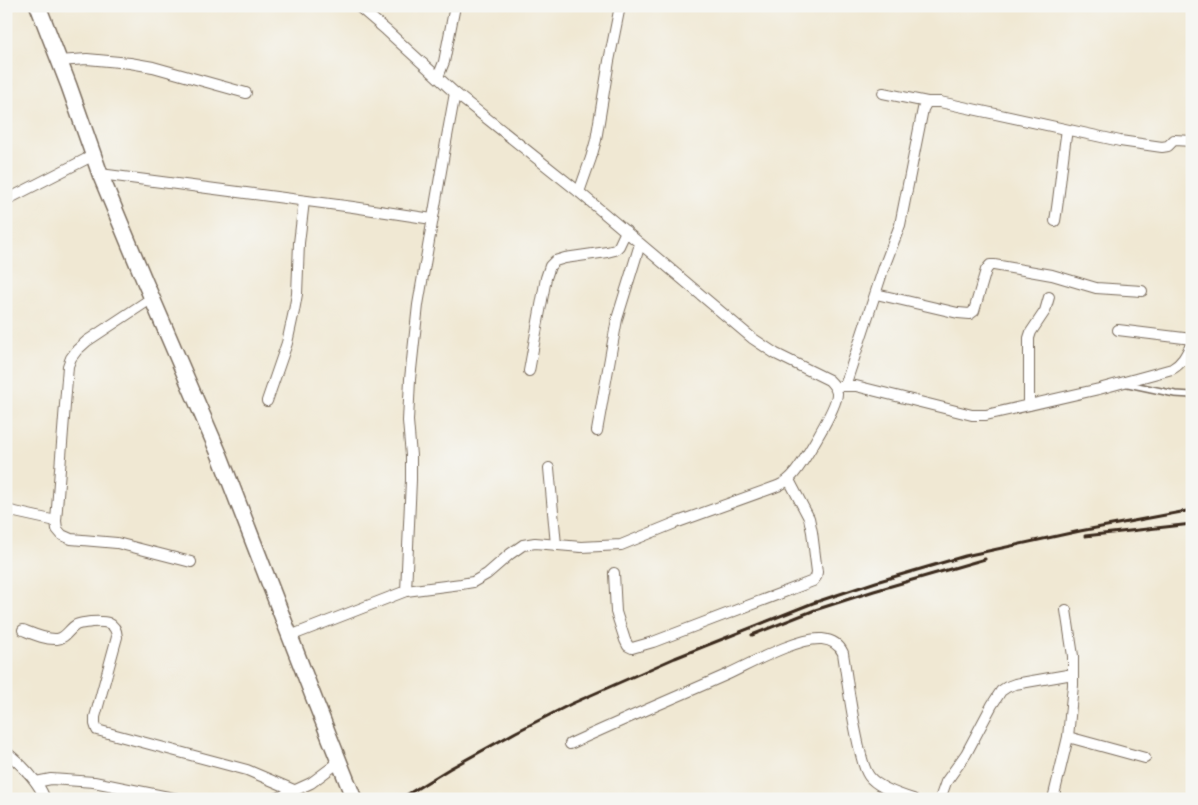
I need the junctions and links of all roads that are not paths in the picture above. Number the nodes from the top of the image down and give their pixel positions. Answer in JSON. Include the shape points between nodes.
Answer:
{"nodes":[{"id":1,"x":38,"y":6,"type":"edge"},
{"id":2,"x":358,"y":6,"type":"edge"},
{"id":3,"x":454,"y":6,"type":"edge"},
{"id":4,"x":620,"y":6,"type":"edge"},
{"id":5,"x":59,"y":60,"type":"junction"},
{"id":6,"x":438,"y":77,"type":"junction"},
{"id":7,"x":246,"y":93,"type":"dead end"},
{"id":8,"x":455,"y":93,"type":"junction"},
{"id":9,"x":883,"y":94,"type":"dead end"},
{"id":10,"x":926,"y":102,"type":"junction"},
{"id":11,"x":1066,"y":130,"type":"junction"},
{"id":12,"x":1192,"y":141,"type":"edge"},
{"id":13,"x":94,"y":155,"type":"junction"},
{"id":14,"x":100,"y":174,"type":"junction"},
{"id":15,"x":579,"y":192,"type":"junction"},
{"id":16,"x":8,"y":199,"type":"edge"},
{"id":17,"x":304,"y":201,"type":"junction"},
{"id":18,"x":432,"y":219,"type":"junction"},
{"id":19,"x":1055,"y":221,"type":"dead end"},
{"id":20,"x":626,"y":231,"type":"junction"},
{"id":21,"x":640,"y":244,"type":"junction"},
{"id":22,"x":1142,"y":291,"type":"dead end"},
{"id":23,"x":876,"y":294,"type":"junction"},
{"id":24,"x":1049,"y":297,"type":"dead end"},
{"id":25,"x":152,"y":298,"type":"junction"},
{"id":26,"x":1118,"y":330,"type":"dead end"},
{"id":27,"x":1192,"y":339,"type":"edge"},
{"id":28,"x":1192,"y":343,"type":"edge"},
{"id":29,"x":529,"y":371,"type":"dead end"},
{"id":30,"x":1123,"y":382,"type":"junction"},
{"id":31,"x":840,"y":386,"type":"junction"},
{"id":32,"x":1192,"y":395,"type":"edge"},
{"id":33,"x":267,"y":401,"type":"dead end"},
{"id":34,"x":1029,"y":405,"type":"junction"},
{"id":35,"x":597,"y":430,"type":"dead end"},
{"id":36,"x":549,"y":468,"type":"dead end"},
{"id":37,"x":789,"y":480,"type":"junction"},
{"id":38,"x":6,"y":510,"type":"edge"},
{"id":39,"x":56,"y":521,"type":"junction"},
{"id":40,"x":556,"y":545,"type":"junction"},
{"id":41,"x":191,"y":562,"type":"dead end"},
{"id":42,"x":614,"y":573,"type":"dead end"},
{"id":43,"x":406,"y":591,"type":"junction"},
{"id":44,"x":1066,"y":610,"type":"dead end"},
{"id":45,"x":23,"y":630,"type":"dead end"},
{"id":46,"x":290,"y":636,"type":"junction"},
{"id":47,"x":1073,"y":674,"type":"junction"},
{"id":48,"x":1068,"y":737,"type":"junction"},
{"id":49,"x":570,"y":744,"type":"dead end"},
{"id":50,"x":6,"y":752,"type":"edge"},
{"id":51,"x":1145,"y":758,"type":"dead end"},
{"id":52,"x":339,"y":762,"type":"junction"},
{"id":53,"x":36,"y":782,"type":"junction"},
{"id":54,"x":294,"y":790,"type":"junction"},
{"id":55,"x":48,"y":798,"type":"edge"},
{"id":56,"x":178,"y":799,"type":"edge"},
{"id":57,"x":276,"y":799,"type":"edge"},
{"id":58,"x":354,"y":799,"type":"edge"},
{"id":59,"x":913,"y":799,"type":"edge"},
{"id":60,"x":940,"y":799,"type":"edge"},
{"id":61,"x":1053,"y":799,"type":"edge"}],
"edges":[{"from":1,"to":5,"type":"street"},
{"from":2,"to":6,"type":"street"},
{"from":3,"to":6,"type":"street","via":[[444,62]]},
{"from":4,"to":15,"type":"street","via":[[596,140]]},
{"from":5,"to":7,"type":"street","via":[[87,59],[153,67]]},
{"from":5,"to":13,"type":"street"},
{"from":6,"to":8,"type":"street"},
{"from":8,"to":15,"type":"street"},
{"from":8,"to":18,"type":"street"},
{"from":9,"to":10,"type":"street"},
{"from":10,"to":11,"type":"street","via":[[940,102]]},
{"from":10,"to":23,"type":"street","via":[[900,225]]},
{"from":11,"to":12,"type":"street","via":[[1157,147],[1168,146],[1174,140]]},
{"from":11,"to":19,"type":"street"},
{"from":13,"to":14,"type":"street"},
{"from":13,"to":16,"type":"street"},
{"from":14,"to":17,"type":"street"},
{"from":14,"to":25,"type":"street"},
{"from":15,"to":20,"type":"street"},
{"from":17,"to":18,"type":"street"},
{"from":17,"to":33,"type":"street","via":[[297,294],[291,327]]},
{"from":18,"to":43,"type":"street","via":[[409,386],[411,480]]},
{"from":20,"to":21,"type":"street"},
{"from":20,"to":29,"type":"street","via":[[615,250],[565,258],[550,266]]},
{"from":21,"to":31,"type":"street","via":[[752,338],[776,354]]},
{"from":21,"to":35,"type":"street","via":[[617,319]]},
{"from":22,"to":23,"type":"street","via":[[1096,288],[1052,275],[990,265],[974,311],[970,314]]},
{"from":23,"to":31,"type":"street"},
{"from":24,"to":34,"type":"street","via":[[1045,311],[1029,338]]},
{"from":25,"to":39,"type":"street","via":[[87,341],[71,358]]},
{"from":25,"to":46,"type":"street","via":[[220,456]]},
{"from":26,"to":27,"type":"street"},
{"from":28,"to":30,"type":"street","via":[[1178,366]]},
{"from":30,"to":32,"type":"lane"},
{"from":30,"to":34,"type":"street"},
{"from":31,"to":34,"type":"street","via":[[856,386],[972,415]]},
{"from":31,"to":37,"type":"street","via":[[828,420]]},
{"from":36,"to":40,"type":"street"},
{"from":37,"to":40,"type":"street","via":[[621,545]]},
{"from":37,"to":42,"type":"street","via":[[809,518],[817,572],[812,581],[632,648],[625,640],[616,612]]},
{"from":38,"to":39,"type":"street"},
{"from":39,"to":41,"type":"street","via":[[62,535],[71,539],[117,543]]},
{"from":40,"to":43,"type":"street","via":[[523,545],[473,582]]},
{"from":43,"to":46,"type":"street"},
{"from":44,"to":47,"type":"street"},
{"from":45,"to":54,"type":"street","via":[[56,639],[76,625],[107,622],[113,626],[117,637],[95,717],[97,730],[246,770]]},
{"from":46,"to":52,"type":"street"},
{"from":47,"to":48,"type":"street"},
{"from":47,"to":60,"type":"street","via":[[1015,684],[1001,691],[966,754],[946,782]]},
{"from":48,"to":51,"type":"street"},
{"from":48,"to":61,"type":"street"},
{"from":49,"to":59,"type":"street","via":[[787,647],[822,639],[834,642],[843,653],[854,726],[870,777],[878,785]]},
{"from":50,"to":53,"type":"street"},
{"from":52,"to":54,"type":"street","via":[[311,783]]},
{"from":52,"to":58,"type":"street"},
{"from":53,"to":55,"type":"street"},
{"from":53,"to":56,"type":"street","via":[[51,779],[88,781]]},
{"from":54,"to":57,"type":"street"}]}
